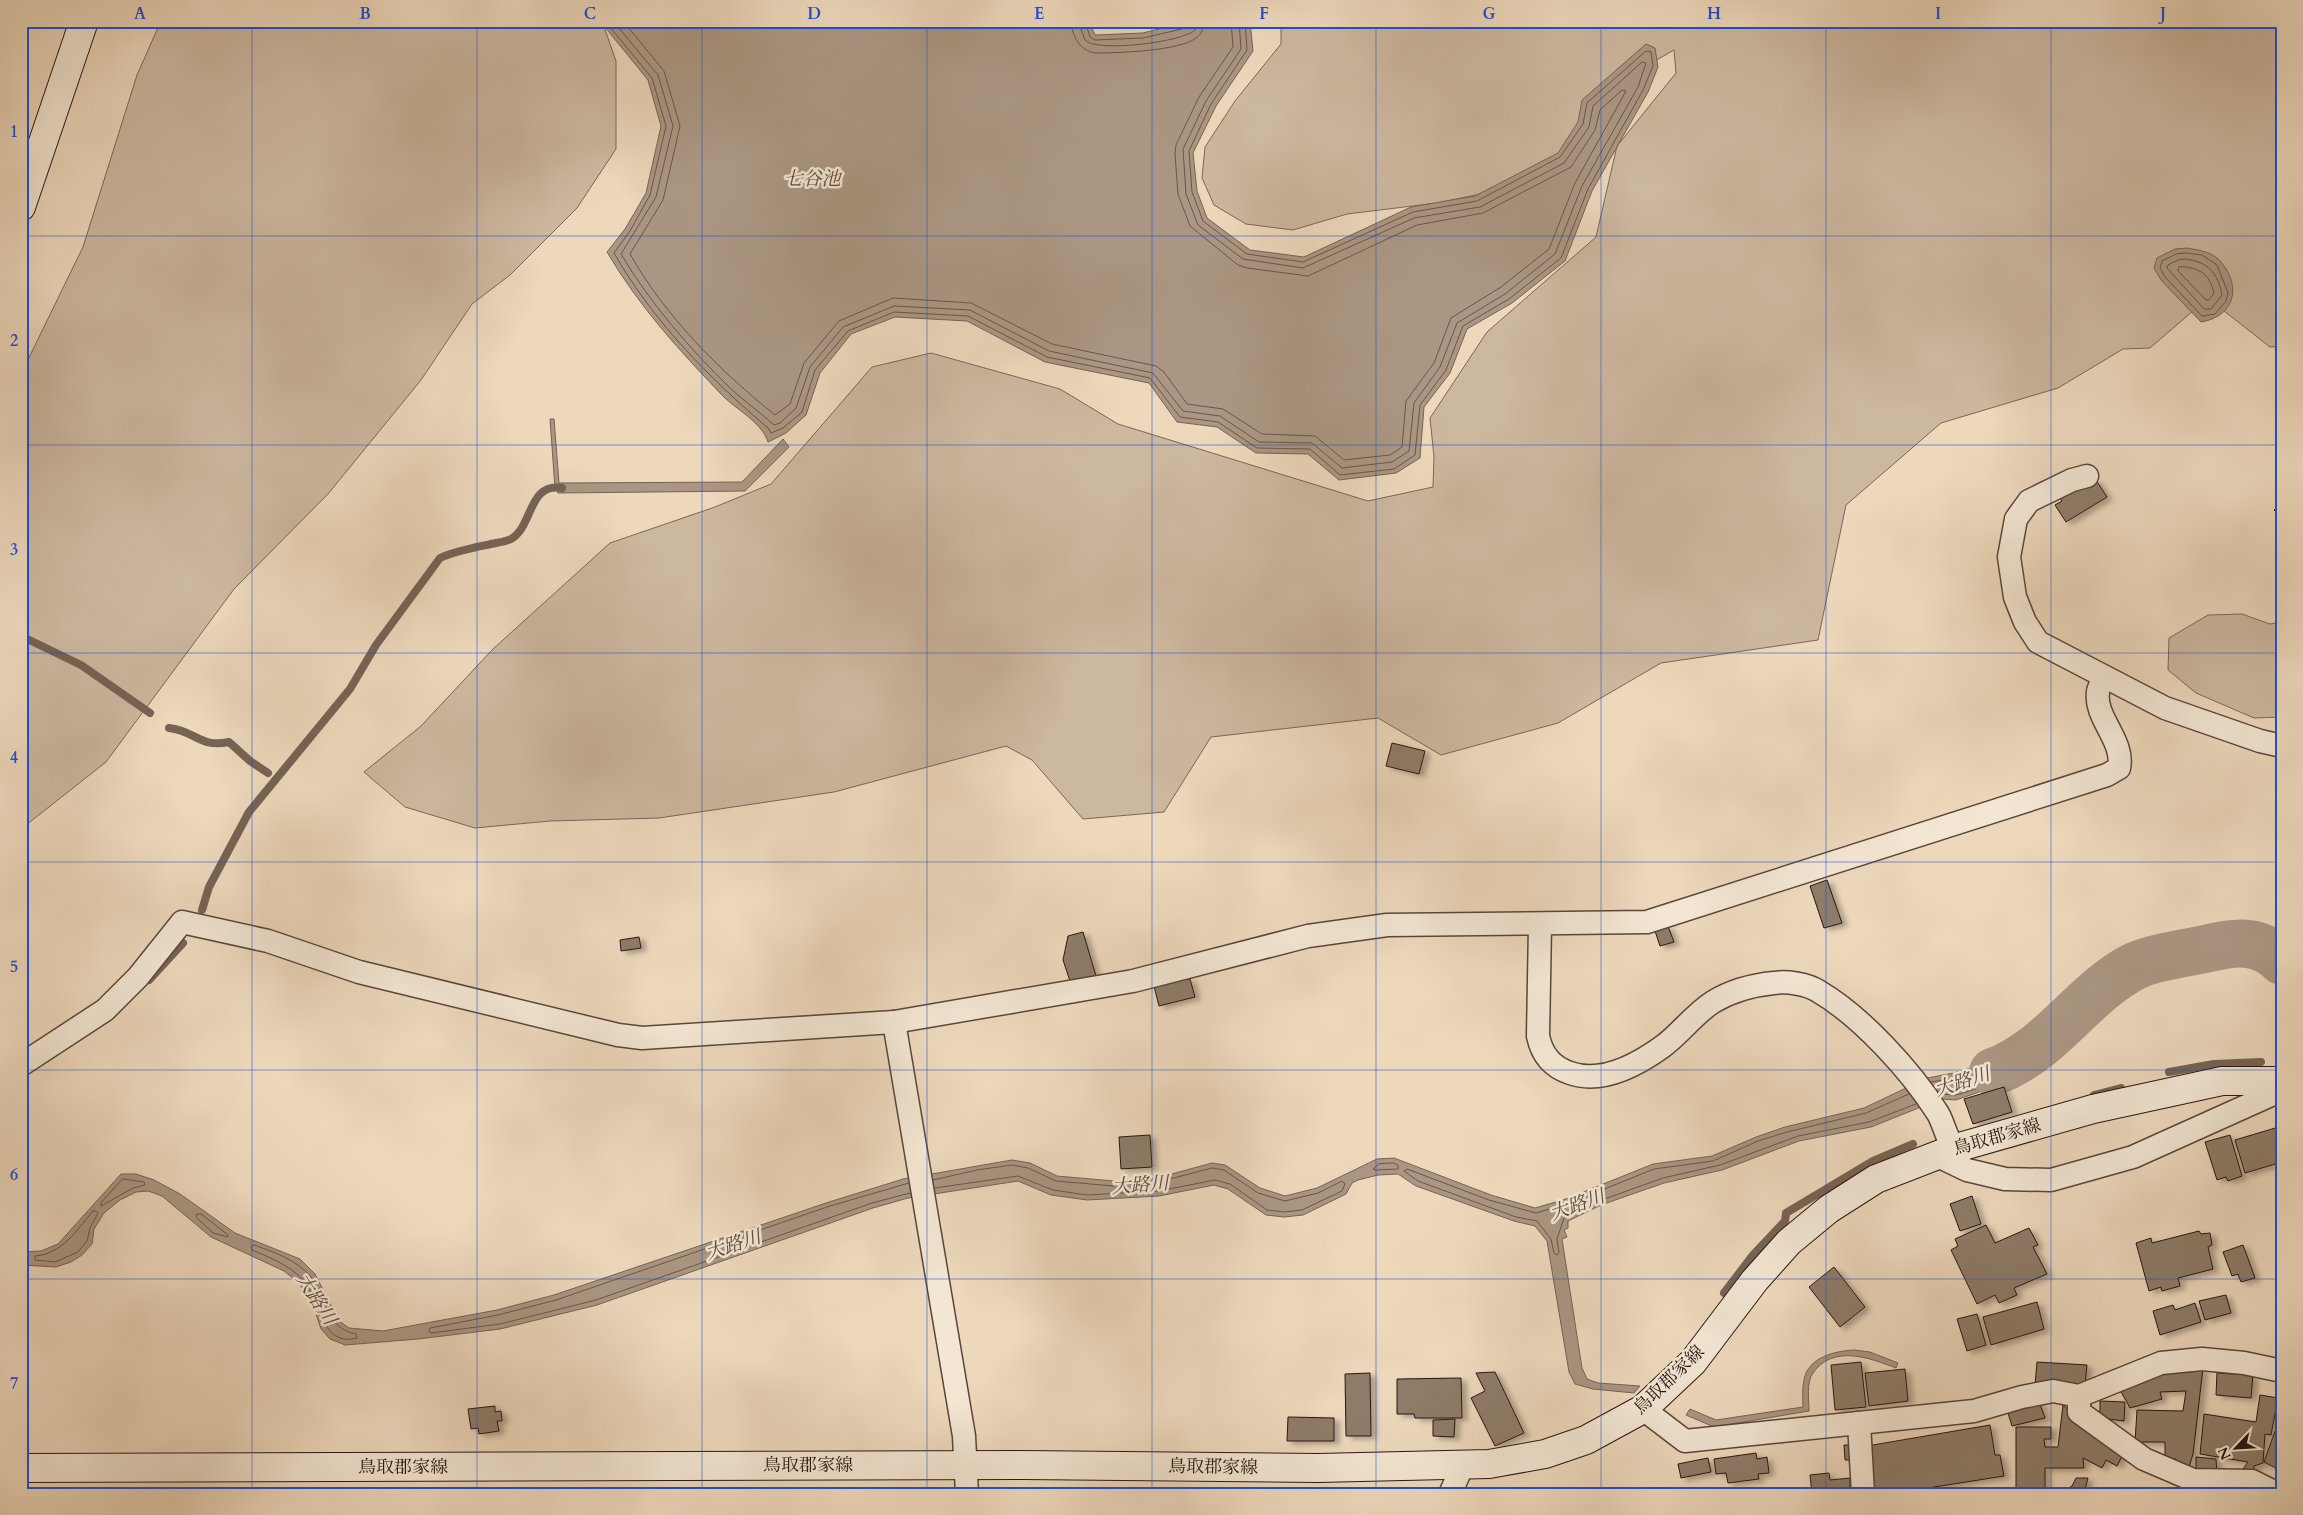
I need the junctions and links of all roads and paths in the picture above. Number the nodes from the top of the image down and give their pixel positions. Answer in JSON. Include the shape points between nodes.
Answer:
{"nodes":[{"id":1,"x":84,"y":21,"type":"edge"},
{"id":2,"x":21,"y":206,"type":"edge"},
{"id":3,"x":2087,"y":476,"type":"dead end"},
{"id":4,"x":2105,"y":677,"type":"junction"},
{"id":5,"x":2282,"y":746,"type":"edge"},
{"id":6,"x":1540,"y":924,"type":"junction"},
{"id":7,"x":894,"y":1022,"type":"junction"},
{"id":8,"x":21,"y":1065,"type":"edge"},
{"id":9,"x":2282,"y":1081,"type":"edge"},
{"id":10,"x":2282,"y":1090,"type":"edge"},
{"id":11,"x":1946,"y":1152,"type":"junction"},
{"id":12,"x":2282,"y":1372,"type":"edge"},
{"id":13,"x":2079,"y":1396,"type":"junction"},
{"id":14,"x":1643,"y":1410,"type":"junction"},
{"id":15,"x":1859,"y":1423,"type":"junction"},
{"id":16,"x":966,"y":1465,"type":"junction"},
{"id":17,"x":1463,"y":1465,"type":"junction"},
{"id":18,"x":21,"y":1468,"type":"edge"},
{"id":19,"x":967,"y":1494,"type":"edge"},
{"id":20,"x":1450,"y":1494,"type":"edge"},
{"id":21,"x":1863,"y":1494,"type":"edge"},
{"id":22,"x":2278,"y":1494,"type":"edge"}],
"edges":[{"from":1,"to":2,"type":"main road"},
{"from":3,"to":4,"type":"street","via":[[2029,501],[2016,519],[2010,557],[2015,597],[2038,642]]},
{"from":4,"to":5,"type":"street","via":[[2165,708]]},
{"from":4,"to":6,"type":"street","via":[[2098,692],[2099,704],[2121,763],[2108,775],[1647,922]]},
{"from":6,"to":7,"type":"street","via":[[1386,925],[1308,936],[1133,981]]},
{"from":6,"to":11,"type":"street","via":[[1538,1036],[1541,1048],[1558,1069],[1577,1076],[1616,1072],[1662,1047],[1712,1003],[1734,992],[1776,982],[1799,985],[1817,990],[1853,1017],[1910,1074],[1938,1113],[1953,1146]]},
{"from":7,"to":8,"type":"street","via":[[642,1038],[618,1035],[359,972],[268,941],[182,922],[138,977],[105,1010]]},
{"from":7,"to":16,"type":"street","via":[[964,1436]]},
{"from":9,"to":11,"type":"main road","name":"鳥取郡家線","via":[[2222,1081],[2093,1109]]},
{"from":10,"to":11,"type":"street","via":[[2133,1157],[2051,1180],[2005,1179],[1967,1170]]},
{"from":11,"to":14,"type":"main road","name":"鳥取郡家線","via":[[1876,1179],[1829,1208],[1789,1242],[1755,1280],[1693,1362]]},
{"from":12,"to":13,"type":"street","via":[[2244,1363],[2202,1359],[2161,1363]]},
{"from":13,"to":15,"type":"street","via":[[2053,1391],[1974,1411]]},
{"from":13,"to":22,"type":"street","via":[[2079,1412],[2144,1459],[2193,1480],[2252,1481]]},
{"from":14,"to":15,"type":"street","via":[[1685,1441]]},
{"from":14,"to":17,"type":"main road","name":"鳥取郡家線","via":[[1586,1440],[1545,1454]]},
{"from":15,"to":21,"type":"street"},
{"from":16,"to":17,"type":"main road","name":"鳥取郡家線","via":[[1318,1468]]},
{"from":16,"to":18,"type":"main road","name":"鳥取郡家線"},
{"from":16,"to":19,"type":"street"},
{"from":17,"to":20,"type":"street"}]}
